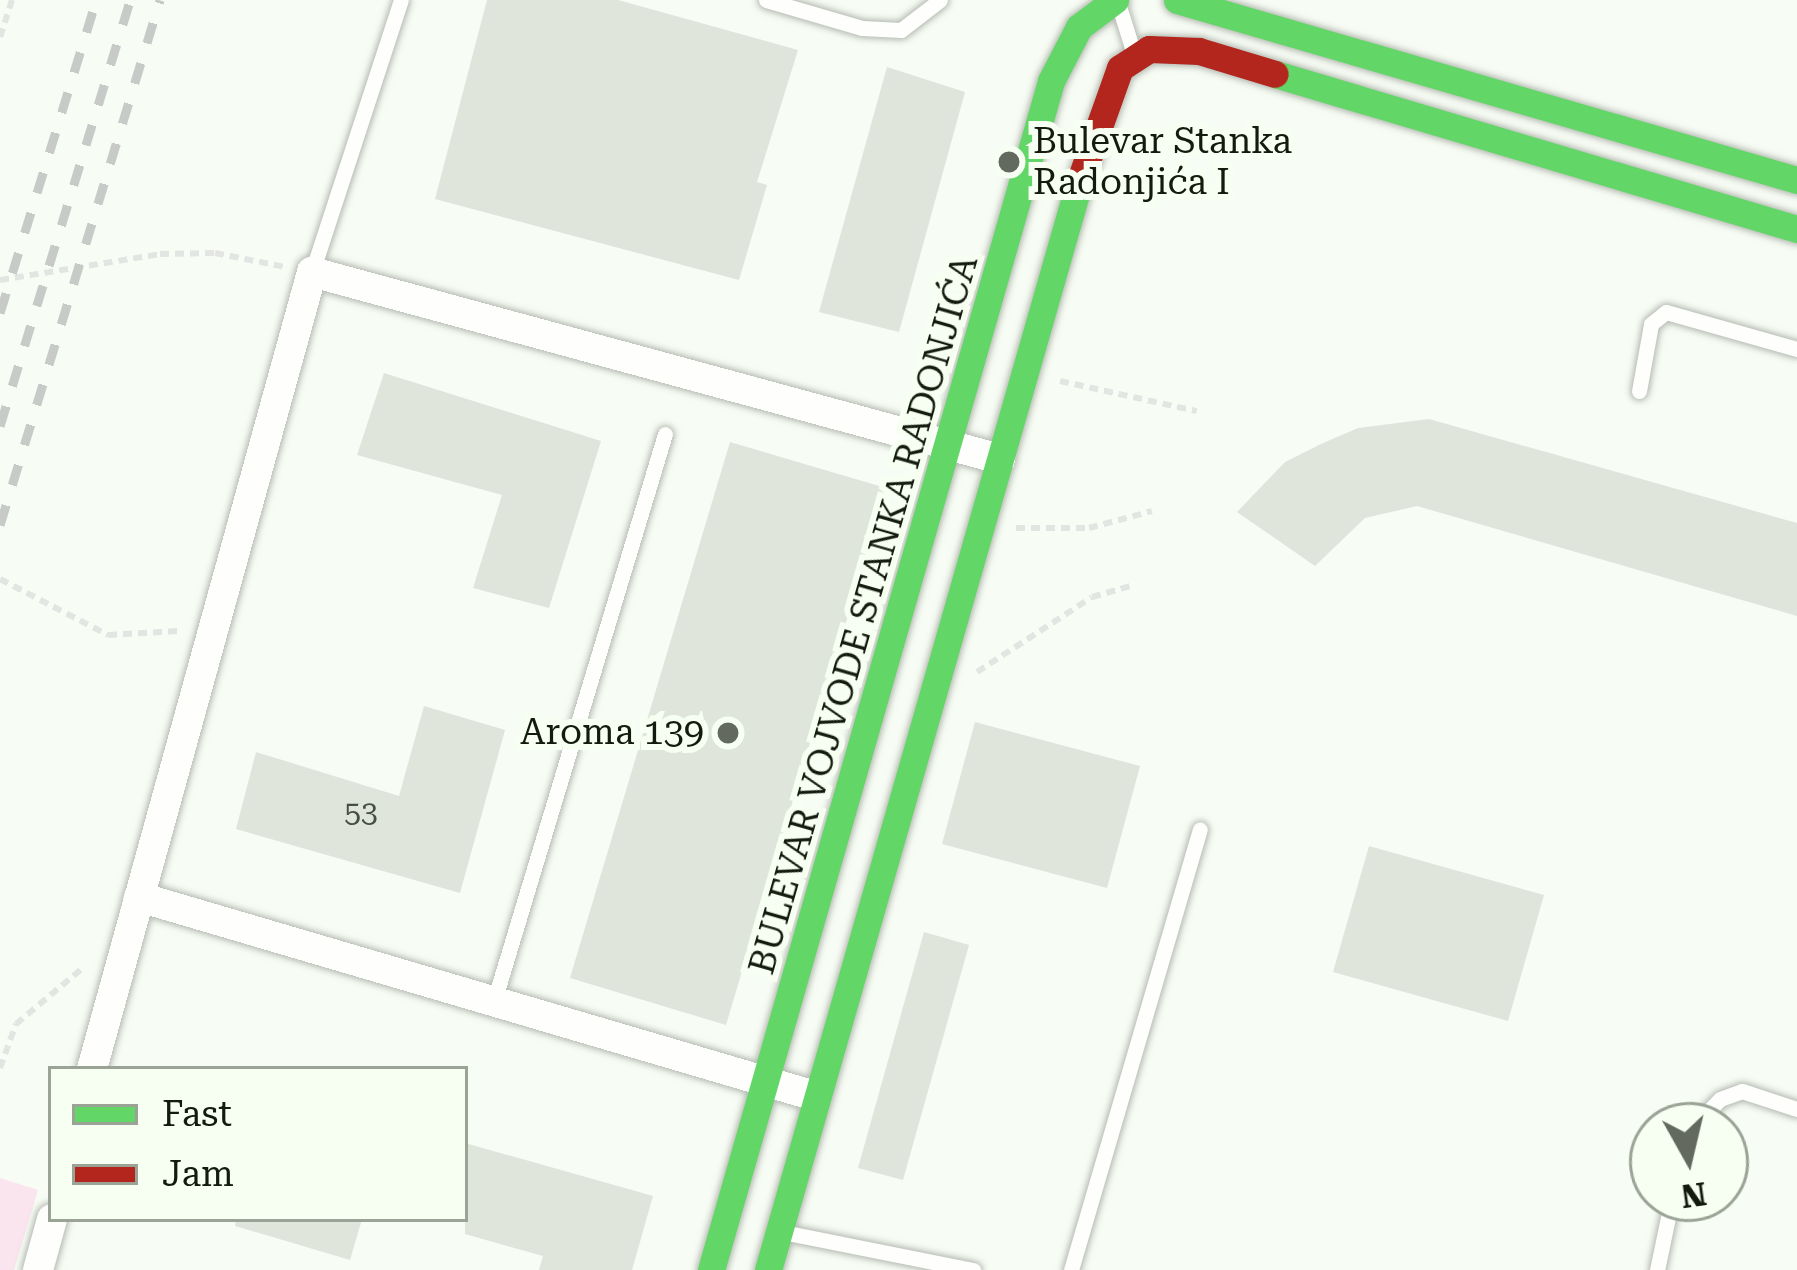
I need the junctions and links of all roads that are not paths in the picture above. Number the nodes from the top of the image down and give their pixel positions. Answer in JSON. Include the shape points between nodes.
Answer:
{"nodes":[{"id":1,"x":401,"y":0,"type":"edge"},
{"id":2,"x":766,"y":0,"type":"edge"},
{"id":3,"x":940,"y":0,"type":"edge"},
{"id":4,"x":1116,"y":0,"type":"edge"},
{"id":5,"x":1177,"y":0,"type":"edge"},
{"id":6,"x":1134,"y":56,"type":"junction"},
{"id":7,"x":1797,"y":180,"type":"edge"},
{"id":8,"x":1797,"y":229,"type":"edge"},
{"id":9,"x":312,"y":272,"type":"junction"},
{"id":10,"x":1797,"y":349,"type":"edge"},
{"id":11,"x":1639,"y":391,"type":"dead end"},
{"id":12,"x":665,"y":434,"type":"dead end"},
{"id":13,"x":950,"y":448,"type":"junction"},
{"id":14,"x":1000,"y":459,"type":"junction"},
{"id":15,"x":1200,"y":829,"type":"dead end"},
{"id":16,"x":139,"y":897,"type":"junction"},
{"id":17,"x":495,"y":998,"type":"junction"},
{"id":18,"x":93,"y":1066,"type":"edge"},
{"id":19,"x":766,"y":1083,"type":"junction"},
{"id":20,"x":815,"y":1096,"type":"junction"},
{"id":21,"x":1717,"y":1102,"type":"edge"},
{"id":22,"x":1797,"y":1109,"type":"edge"},
{"id":23,"x":51,"y":1222,"type":"edge"},
{"id":24,"x":1667,"y":1222,"type":"edge"},
{"id":25,"x":780,"y":1231,"type":"junction"},
{"id":26,"x":38,"y":1270,"type":"edge"},
{"id":27,"x":711,"y":1270,"type":"edge"},
{"id":28,"x":768,"y":1270,"type":"edge"},
{"id":29,"x":973,"y":1270,"type":"edge"},
{"id":30,"x":1071,"y":1270,"type":"edge"},
{"id":31,"x":1658,"y":1270,"type":"edge"}],
"edges":[{"from":1,"to":9,"type":"lane"},
{"from":2,"to":3,"type":"lane","via":[[862,28],[901,30]]},
{"from":4,"to":6,"type":"lane"},
{"from":4,"to":13,"type":"street","name":"BULEVAR VOJVODE STANKA RADONJIĆA","via":[[1079,27],[1051,81]]},
{"from":5,"to":7,"type":"street"},
{"from":6,"to":8,"type":"street","via":[[1171,45],[1199,51]]},
{"from":6,"to":14,"type":"street","via":[[1108,87]]},
{"from":9,"to":13,"type":"street"},
{"from":9,"to":16,"type":"street"},
{"from":10,"to":11,"type":"lane","via":[[1666,312],[1651,324]]},
{"from":12,"to":17,"type":"lane"},
{"from":13,"to":14,"type":"street"},
{"from":13,"to":19,"type":"street","name":"BULEVAR VOJVODE STANKA RADONJIĆA"},
{"from":14,"to":20,"type":"street"},
{"from":15,"to":30,"type":"lane"},
{"from":16,"to":17,"type":"street"},
{"from":16,"to":18,"type":"street"},
{"from":17,"to":19,"type":"street"},
{"from":19,"to":20,"type":"street"},
{"from":19,"to":27,"type":"street","name":"BULEVAR VOJVODE STANKA RADONJIĆA"},
{"from":20,"to":25,"type":"street"},
{"from":21,"to":22,"type":"lane","via":[[1742,1091]]},
{"from":23,"to":26,"type":"street"},
{"from":24,"to":31,"type":"lane"},
{"from":25,"to":28,"type":"street"},
{"from":25,"to":29,"type":"lane"}]}
